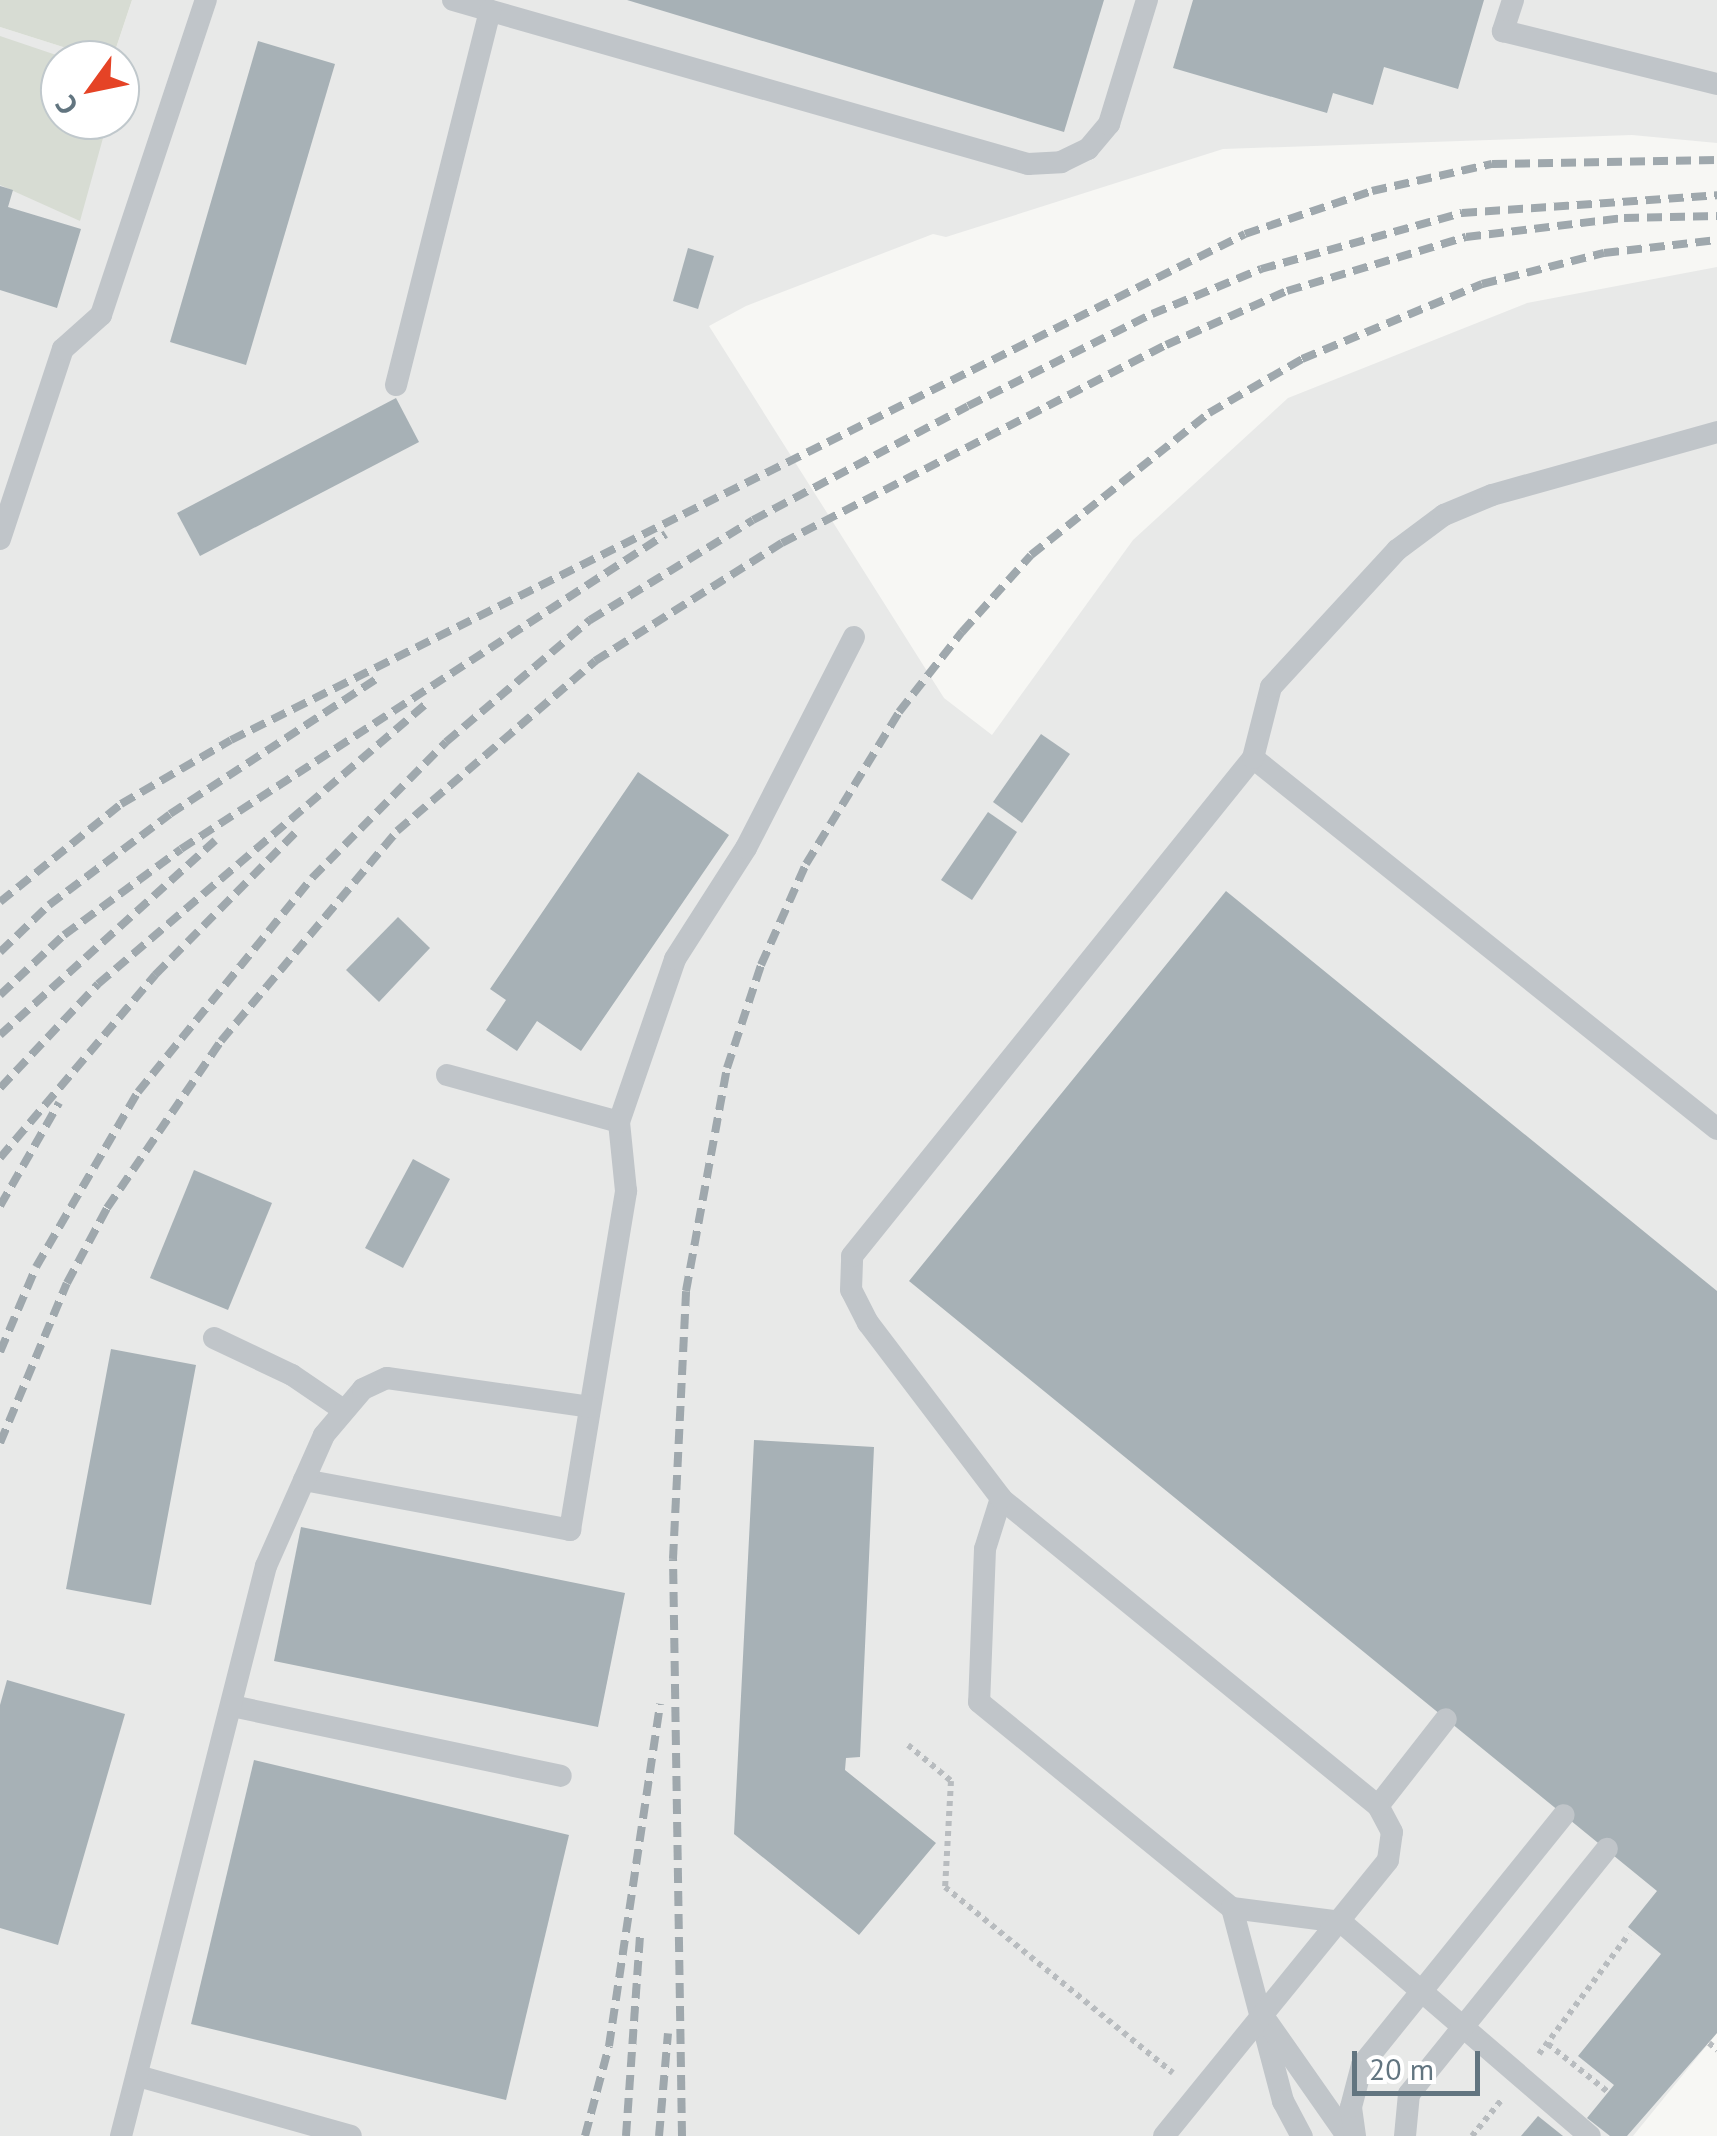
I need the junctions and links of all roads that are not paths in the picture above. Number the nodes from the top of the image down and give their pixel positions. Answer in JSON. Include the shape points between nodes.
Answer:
{"nodes":[{"id":1,"x":206,"y":0,"type":"edge"},
{"id":2,"x":453,"y":0,"type":"edge"},
{"id":3,"x":1147,"y":0,"type":"edge"},
{"id":4,"x":1513,"y":0,"type":"edge"},
{"id":5,"x":490,"y":10,"type":"junction"},
{"id":6,"x":1717,"y":84,"type":"edge"},
{"id":7,"x":396,"y":385,"type":"dead end"},
{"id":8,"x":1717,"y":432,"type":"edge"},
{"id":9,"x":0,"y":538,"type":"edge"},
{"id":10,"x":854,"y":638,"type":"dead end"},
{"id":11,"x":1253,"y":758,"type":"junction"},
{"id":12,"x":447,"y":1074,"type":"dead end"},
{"id":13,"x":619,"y":1122,"type":"junction"},
{"id":14,"x":1717,"y":1129,"type":"edge"},
{"id":15,"x":214,"y":1338,"type":"dead end"},
{"id":16,"x":590,"y":1406,"type":"junction"},
{"id":17,"x":342,"y":1409,"type":"junction"},
{"id":18,"x":304,"y":1480,"type":"junction"},
{"id":19,"x":1001,"y":1498,"type":"junction"},
{"id":20,"x":232,"y":1706,"type":"junction"},
{"id":21,"x":1446,"y":1719,"type":"dead end"},
{"id":22,"x":560,"y":1776,"type":"dead end"},
{"id":23,"x":1378,"y":1806,"type":"junction"},
{"id":24,"x":1564,"y":1815,"type":"dead end"},
{"id":25,"x":1607,"y":1850,"type":"dead end"},
{"id":26,"x":1232,"y":1908,"type":"junction"},
{"id":27,"x":1340,"y":1922,"type":"junction"},
{"id":28,"x":1422,"y":1991,"type":"junction"},
{"id":29,"x":1263,"y":2016,"type":"junction"},
{"id":30,"x":1464,"y":2026,"type":"junction"},
{"id":31,"x":138,"y":2076,"type":"junction"},
{"id":32,"x":121,"y":2136,"type":"edge"},
{"id":33,"x":351,"y":2136,"type":"edge"},
{"id":34,"x":1164,"y":2136,"type":"edge"},
{"id":35,"x":1302,"y":2136,"type":"edge"},
{"id":36,"x":1351,"y":2136,"type":"edge"},
{"id":37,"x":1404,"y":2136,"type":"edge"},
{"id":38,"x":1590,"y":2136,"type":"edge"}],
"edges":[{"from":1,"to":9,"type":"lane","via":[[101,315],[63,349]]},
{"from":2,"to":5,"type":"lane"},
{"from":3,"to":5,"type":"lane","via":[[1109,124],[1088,149],[1061,162],[1028,164]]},
{"from":4,"to":6,"type":"lane","via":[[1503,31]]},
{"from":5,"to":7,"type":"lane"},
{"from":8,"to":11,"type":"lane","via":[[1444,514],[1397,550],[1270,686]]},
{"from":10,"to":13,"type":"lane","via":[[746,848],[676,959]]},
{"from":11,"to":14,"type":"lane"},
{"from":11,"to":19,"type":"lane","via":[[852,1256],[851,1290],[868,1323]]},
{"from":12,"to":13,"type":"lane"},
{"from":13,"to":16,"type":"lane","via":[[626,1191]]},
{"from":15,"to":17,"type":"lane","via":[[292,1374]]},
{"from":16,"to":17,"type":"lane","via":[[387,1378]]},
{"from":16,"to":18,"type":"lane","via":[[570,1530]]},
{"from":17,"to":18,"type":"lane"},
{"from":18,"to":20,"type":"lane","via":[[266,1566]]},
{"from":19,"to":23,"type":"lane"},
{"from":19,"to":26,"type":"lane","via":[[984,1549],[979,1702]]},
{"from":20,"to":22,"type":"lane"},
{"from":20,"to":31,"type":"lane"},
{"from":21,"to":23,"type":"lane"},
{"from":23,"to":27,"type":"lane","via":[[1392,1832],[1388,1860]]},
{"from":24,"to":28,"type":"lane"},
{"from":25,"to":30,"type":"lane"},
{"from":26,"to":27,"type":"lane"},
{"from":26,"to":29,"type":"lane"},
{"from":27,"to":28,"type":"lane"},
{"from":27,"to":29,"type":"lane"},
{"from":28,"to":30,"type":"lane"},
{"from":28,"to":36,"type":"lane","via":[[1362,2065]]},
{"from":29,"to":34,"type":"lane"},
{"from":29,"to":35,"type":"lane","via":[[1283,2101]]},
{"from":29,"to":36,"type":"lane"},
{"from":30,"to":37,"type":"lane","via":[[1409,2094]]},
{"from":30,"to":38,"type":"lane"},
{"from":31,"to":32,"type":"lane"},
{"from":31,"to":33,"type":"lane"}]}
